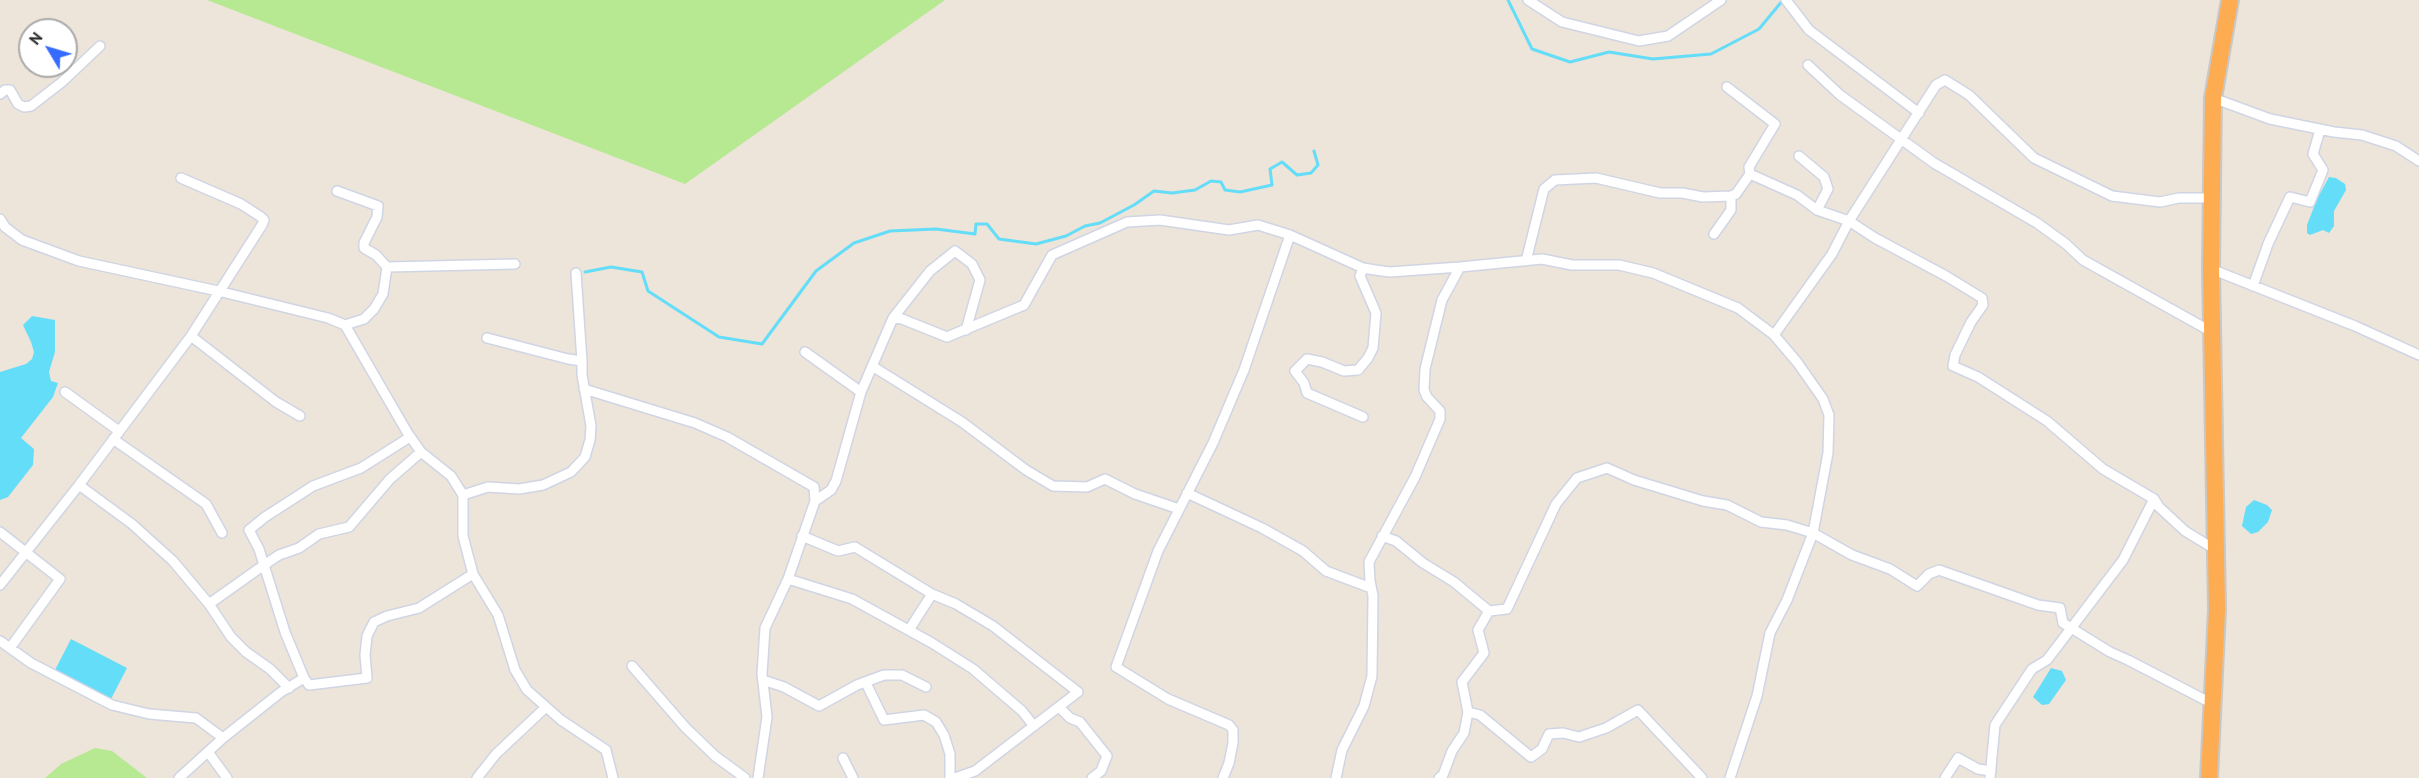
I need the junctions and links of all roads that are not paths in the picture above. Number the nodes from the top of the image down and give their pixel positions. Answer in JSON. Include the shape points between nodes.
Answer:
{"nodes":[{"id":1,"x":1528,"y":0,"type":"edge"},
{"id":2,"x":1721,"y":0,"type":"edge"},
{"id":3,"x":1786,"y":0,"type":"edge"},
{"id":4,"x":2230,"y":0,"type":"edge"},
{"id":5,"x":100,"y":46,"type":"dead end"},
{"id":6,"x":1808,"y":65,"type":"dead end"},
{"id":7,"x":1727,"y":87,"type":"dead end"},
{"id":8,"x":0,"y":94,"type":"edge"},
{"id":9,"x":2213,"y":98,"type":"junction"},
{"id":10,"x":1919,"y":113,"type":"junction"},
{"id":11,"x":2320,"y":130,"type":"junction"},
{"id":12,"x":1902,"y":141,"type":"junction"},
{"id":13,"x":1799,"y":156,"type":"dead end"},
{"id":14,"x":2419,"y":161,"type":"edge"},
{"id":15,"x":1750,"y":174,"type":"junction"},
{"id":16,"x":181,"y":178,"type":"dead end"},
{"id":17,"x":337,"y":191,"type":"dead end"},
{"id":18,"x":1731,"y":196,"type":"junction"},
{"id":19,"x":2211,"y":198,"type":"junction"},
{"id":20,"x":1817,"y":210,"type":"junction"},
{"id":21,"x":0,"y":219,"type":"edge"},
{"id":22,"x":1849,"y":221,"type":"junction"},
{"id":23,"x":1714,"y":234,"type":"dead end"},
{"id":24,"x":1290,"y":236,"type":"junction"},
{"id":25,"x":1526,"y":261,"type":"junction"},
{"id":26,"x":515,"y":264,"type":"dead end"},
{"id":27,"x":387,"y":267,"type":"junction"},
{"id":28,"x":1460,"y":267,"type":"junction"},
{"id":29,"x":1363,"y":268,"type":"junction"},
{"id":30,"x":2211,"y":269,"type":"junction"},
{"id":31,"x":576,"y":273,"type":"dead end"},
{"id":32,"x":2253,"y":286,"type":"junction"},
{"id":33,"x":218,"y":291,"type":"junction"},
{"id":34,"x":893,"y":318,"type":"junction"},
{"id":35,"x":345,"y":325,"type":"junction"},
{"id":36,"x":966,"y":330,"type":"junction"},
{"id":37,"x":2212,"y":332,"type":"junction"},
{"id":38,"x":1774,"y":335,"type":"junction"},
{"id":39,"x":191,"y":336,"type":"junction"},
{"id":40,"x":488,"y":338,"type":"dead end"},
{"id":41,"x":805,"y":352,"type":"dead end"},
{"id":42,"x":2419,"y":355,"type":"edge"},
{"id":43,"x":582,"y":361,"type":"junction"},
{"id":44,"x":872,"y":366,"type":"junction"},
{"id":45,"x":584,"y":388,"type":"junction"},
{"id":46,"x":65,"y":392,"type":"dead end"},
{"id":47,"x":861,"y":392,"type":"junction"},
{"id":48,"x":300,"y":416,"type":"dead end"},
{"id":49,"x":1363,"y":417,"type":"dead end"},
{"id":50,"x":116,"y":435,"type":"junction"},
{"id":51,"x":410,"y":437,"type":"junction"},
{"id":52,"x":421,"y":452,"type":"junction"},
{"id":53,"x":79,"y":485,"type":"junction"},
{"id":54,"x":1186,"y":493,"type":"junction"},
{"id":55,"x":463,"y":495,"type":"junction"},
{"id":56,"x":2154,"y":499,"type":"junction"},
{"id":57,"x":815,"y":501,"type":"junction"},
{"id":58,"x":1179,"y":509,"type":"junction"},
{"id":59,"x":0,"y":532,"type":"edge"},
{"id":60,"x":222,"y":533,"type":"dead end"},
{"id":61,"x":1813,"y":533,"type":"junction"},
{"id":62,"x":802,"y":536,"type":"junction"},
{"id":63,"x":1382,"y":536,"type":"junction"},
{"id":64,"x":2216,"y":550,"type":"junction"},
{"id":65,"x":25,"y":552,"type":"junction"},
{"id":66,"x":264,"y":564,"type":"junction"},
{"id":67,"x":472,"y":574,"type":"junction"},
{"id":68,"x":788,"y":579,"type":"junction"},
{"id":69,"x":0,"y":585,"type":"edge"},
{"id":70,"x":1371,"y":588,"type":"junction"},
{"id":71,"x":932,"y":594,"type":"junction"},
{"id":72,"x":209,"y":604,"type":"junction"},
{"id":73,"x":1489,"y":611,"type":"junction"},
{"id":74,"x":2071,"y":628,"type":"junction"},
{"id":75,"x":909,"y":630,"type":"junction"},
{"id":76,"x":0,"y":641,"type":"edge"},
{"id":77,"x":10,"y":648,"type":"junction"},
{"id":78,"x":632,"y":666,"type":"dead end"},
{"id":79,"x":304,"y":678,"type":"junction"},
{"id":80,"x":763,"y":680,"type":"junction"},
{"id":81,"x":866,"y":683,"type":"junction"},
{"id":82,"x":289,"y":687,"type":"junction"},
{"id":83,"x":926,"y":687,"type":"dead end"},
{"id":84,"x":2213,"y":704,"type":"junction"},
{"id":85,"x":546,"y":707,"type":"junction"},
{"id":86,"x":1059,"y":707,"type":"junction"},
{"id":87,"x":1468,"y":712,"type":"junction"},
{"id":88,"x":1034,"y":726,"type":"junction"},
{"id":89,"x":223,"y":738,"type":"junction"},
{"id":90,"x":208,"y":752,"type":"junction"},
{"id":91,"x":843,"y":759,"type":"dead end"},
{"id":92,"x":1990,"y":774,"type":"edge"},
{"id":93,"x":179,"y":778,"type":"edge"},
{"id":94,"x":227,"y":778,"type":"edge"},
{"id":95,"x":477,"y":778,"type":"edge"},
{"id":96,"x":613,"y":778,"type":"edge"},
{"id":97,"x":745,"y":778,"type":"edge"},
{"id":98,"x":758,"y":778,"type":"edge"},
{"id":99,"x":853,"y":778,"type":"edge"},
{"id":100,"x":950,"y":778,"type":"edge"},
{"id":101,"x":955,"y":778,"type":"edge"},
{"id":102,"x":1092,"y":778,"type":"edge"},
{"id":103,"x":1223,"y":778,"type":"edge"},
{"id":104,"x":1336,"y":778,"type":"edge"},
{"id":105,"x":1438,"y":778,"type":"edge"},
{"id":106,"x":1702,"y":778,"type":"edge"},
{"id":107,"x":1730,"y":778,"type":"edge"},
{"id":108,"x":1946,"y":778,"type":"edge"},
{"id":109,"x":2209,"y":778,"type":"edge"}],
"edges":[{"from":1,"to":2,"type":"street","via":[[1562,22],[1639,41],[1668,36]]},
{"from":3,"to":10,"type":"street","via":[[1809,30]]},
{"from":4,"to":9,"type":"highway"},
{"from":5,"to":8,"type":"street","via":[[31,106],[18,104],[10,90]]},
{"from":6,"to":12,"type":"street","via":[[1840,95]]},
{"from":7,"to":15,"type":"street","via":[[1775,124],[1749,167]]},
{"from":9,"to":11,"type":"street","via":[[2270,119]]},
{"from":9,"to":19,"type":"highway"},
{"from":10,"to":12,"type":"street"},
{"from":10,"to":19,"type":"street","via":[[1936,85],[1945,81],[1969,95],[2034,158],[2112,196],[2160,202]]},
{"from":11,"to":14,"type":"street","via":[[2362,135],[2396,146]]},
{"from":11,"to":32,"type":"street","via":[[2313,154],[2323,170],[2310,201],[2290,197]]},
{"from":12,"to":22,"type":"street"},
{"from":12,"to":37,"type":"street","via":[[1955,177],[2037,223],[2083,260]]},
{"from":13,"to":20,"type":"street","via":[[1824,177],[1828,189]]},
{"from":15,"to":18,"type":"street"},
{"from":15,"to":20,"type":"street","via":[[1797,195]]},
{"from":16,"to":33,"type":"street","via":[[241,204],[264,220]]},
{"from":17,"to":27,"type":"street","via":[[378,206],[364,248]]},
{"from":18,"to":23,"type":"street","via":[[1731,210]]},
{"from":18,"to":25,"type":"street","via":[[1660,193],[1596,178],[1555,180],[1544,189]]},
{"from":19,"to":30,"type":"highway"},
{"from":20,"to":22,"type":"street"},
{"from":21,"to":33,"type":"street","via":[[22,240],[80,261]]},
{"from":22,"to":38,"type":"street","via":[[1832,254]]},
{"from":22,"to":56,"type":"street","via":[[1982,297],[1983,305],[1971,322],[1953,366],[1978,376],[2047,421],[2103,469]]},
{"from":24,"to":29,"type":"street"},
{"from":24,"to":36,"type":"street","via":[[1258,225],[1229,230],[1160,220],[1127,222],[1052,255],[1024,306]]},
{"from":24,"to":54,"type":"street","via":[[1244,370],[1213,443]]},
{"from":25,"to":28,"type":"street"},
{"from":25,"to":38,"type":"street","via":[[1619,265],[1653,273],[1738,308]]},
{"from":26,"to":27,"type":"street"},
{"from":27,"to":35,"type":"street","via":[[383,294],[374,309],[364,319]]},
{"from":28,"to":29,"type":"street","via":[[1390,272]]},
{"from":28,"to":63,"type":"street","via":[[1442,300],[1425,369],[1427,397],[1440,411],[1440,420],[1416,477]]},
{"from":29,"to":49,"type":"street","via":[[1360,276],[1376,313],[1373,348],[1368,358],[1358,370],[1344,371],[1307,359],[1295,371],[1307,393]]},
{"from":30,"to":32,"type":"street"},
{"from":30,"to":37,"type":"highway"},
{"from":31,"to":43,"type":"street"},
{"from":32,"to":42,"type":"street"},
{"from":33,"to":35,"type":"street"},
{"from":33,"to":39,"type":"street"},
{"from":34,"to":36,"type":"street","via":[[947,337]]},
{"from":34,"to":36,"type":"street","via":[[930,271],[955,251],[972,264],[980,280]]},
{"from":34,"to":44,"type":"street"},
{"from":35,"to":51,"type":"street"},
{"from":37,"to":64,"type":"highway"},
{"from":38,"to":61,"type":"street","via":[[1823,399],[1829,415],[1828,453]]},
{"from":39,"to":48,"type":"street"},
{"from":39,"to":50,"type":"street"},
{"from":40,"to":43,"type":"street"},
{"from":41,"to":47,"type":"street"},
{"from":43,"to":45,"type":"street"},
{"from":44,"to":47,"type":"street"},
{"from":44,"to":58,"type":"street","via":[[963,422],[1053,486],[1087,487],[1105,479]]},
{"from":45,"to":55,"type":"street","via":[[590,440],[585,457],[571,472],[543,485],[519,489],[488,487]]},
{"from":45,"to":57,"type":"street","via":[[727,437],[814,487]]},
{"from":46,"to":50,"type":"street"},
{"from":47,"to":57,"type":"street","via":[[836,481],[831,490]]},
{"from":50,"to":53,"type":"street"},
{"from":50,"to":60,"type":"street","via":[[206,504]]},
{"from":51,"to":52,"type":"street"},
{"from":51,"to":66,"type":"street","via":[[362,468],[313,486],[249,530]]},
{"from":52,"to":55,"type":"street","via":[[451,476]]},
{"from":52,"to":66,"type":"street","via":[[390,479],[349,527],[319,534]]},
{"from":53,"to":65,"type":"street"},
{"from":53,"to":72,"type":"street","via":[[158,547]]},
{"from":54,"to":58,"type":"street"},
{"from":54,"to":70,"type":"street","via":[[1262,528],[1302,551],[1326,571]]},
{"from":55,"to":67,"type":"street","via":[[463,536]]},
{"from":56,"to":64,"type":"street","via":[[2185,531]]},
{"from":56,"to":74,"type":"street","via":[[2122,560]]},
{"from":57,"to":62,"type":"street"},
{"from":58,"to":103,"type":"street","via":[[1158,551],[1116,667],[1168,699],[1230,725],[1233,742]]},
{"from":59,"to":65,"type":"street"},
{"from":61,"to":73,"type":"street","via":[[1761,522],[1727,505],[1634,480],[1607,468],[1577,478],[1556,504],[1507,609]]},
{"from":61,"to":74,"type":"street","via":[[1917,586],[1940,570],[2060,608],[2063,623]]},
{"from":61,"to":107,"type":"street","via":[[1770,633],[1757,696]]},
{"from":62,"to":68,"type":"street"},
{"from":62,"to":71,"type":"street","via":[[838,551],[855,547]]},
{"from":63,"to":70,"type":"street","via":[[1369,562]]},
{"from":63,"to":73,"type":"street","via":[[1403,546]]},
{"from":64,"to":84,"type":"highway"},
{"from":65,"to":69,"type":"street"},
{"from":65,"to":77,"type":"street","via":[[60,579]]},
{"from":66,"to":72,"type":"street"},
{"from":66,"to":79,"type":"street"},
{"from":67,"to":79,"type":"street","via":[[419,608],[374,622],[367,636],[367,678],[309,685]]},
{"from":67,"to":85,"type":"street","via":[[498,615],[515,670],[526,690]]},
{"from":68,"to":75,"type":"street","via":[[852,599]]},
{"from":68,"to":80,"type":"street","via":[[765,628]]},
{"from":70,"to":104,"type":"street","via":[[1372,676],[1364,706],[1342,750]]},
{"from":71,"to":75,"type":"street"},
{"from":71,"to":86,"type":"street","via":[[993,626],[1078,692]]},
{"from":72,"to":82,"type":"street","via":[[231,637]]},
{"from":73,"to":87,"type":"street","via":[[1478,630],[1484,653],[1461,682]]},
{"from":74,"to":84,"type":"street"},
{"from":74,"to":92,"type":"street","via":[[2047,660],[2032,669],[1995,725]]},
{"from":75,"to":88,"type":"street","via":[[973,669]]},
{"from":76,"to":77,"type":"street"},
{"from":77,"to":89,"type":"street","via":[[112,705],[149,714],[196,718]]},
{"from":78,"to":97,"type":"street","via":[[685,727]]},
{"from":79,"to":82,"type":"street"},
{"from":80,"to":81,"type":"street","via":[[819,706]]},
{"from":80,"to":98,"type":"street","via":[[767,717]]},
{"from":81,"to":83,"type":"street","via":[[884,675],[902,675]]},
{"from":81,"to":100,"type":"street","via":[[884,720],[924,715],[936,722],[950,754]]},
{"from":82,"to":89,"type":"street"},
{"from":84,"to":109,"type":"highway"},
{"from":85,"to":95,"type":"street","via":[[496,754]]},
{"from":85,"to":96,"type":"street","via":[[606,750]]},
{"from":86,"to":88,"type":"street"},
{"from":86,"to":102,"type":"street","via":[[1080,722],[1107,756],[1101,771]]},
{"from":87,"to":105,"type":"street","via":[[1464,733],[1443,776]]},
{"from":87,"to":106,"type":"street","via":[[1480,715],[1531,757],[1542,749],[1549,734],[1587,735],[1638,710]]},
{"from":88,"to":101,"type":"street","via":[[975,771]]},
{"from":89,"to":90,"type":"street"},
{"from":90,"to":93,"type":"street"},
{"from":90,"to":94,"type":"street"},
{"from":91,"to":99,"type":"street"},
{"from":92,"to":108,"type":"street","via":[[1958,758]]}]}
